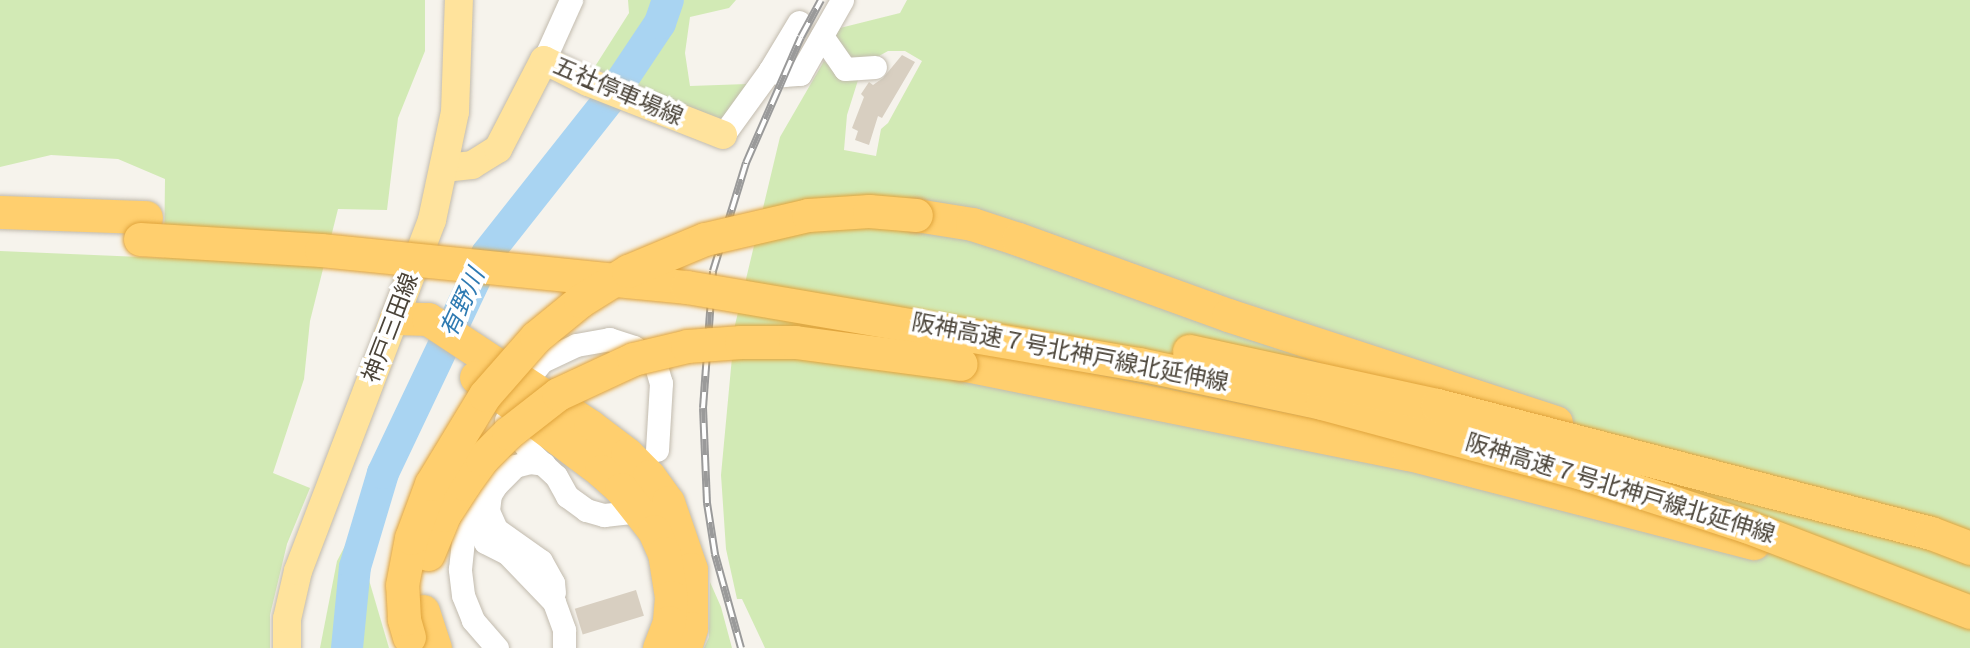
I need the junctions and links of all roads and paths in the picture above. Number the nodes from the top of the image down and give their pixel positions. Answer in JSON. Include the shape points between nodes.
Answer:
{"nodes":[{"id":1,"x":459,"y":0,"type":"edge"},
{"id":2,"x":571,"y":0,"type":"edge"},
{"id":3,"x":842,"y":0,"type":"edge"},
{"id":4,"x":799,"y":22,"type":"dead end"},
{"id":5,"x":822,"y":36,"type":"junction"},
{"id":6,"x":544,"y":60,"type":"junction"},
{"id":7,"x":875,"y":67,"type":"dead end"},
{"id":8,"x":770,"y":69,"type":"junction"},
{"id":9,"x":723,"y":135,"type":"joint"},
{"id":10,"x":444,"y":168,"type":"junction"},
{"id":11,"x":0,"y":212,"type":"edge"},
{"id":12,"x":143,"y":228,"type":"junction"},
{"id":13,"x":0,"y":234,"type":"edge"},
{"id":14,"x":414,"y":326,"type":"junction"},
{"id":15,"x":504,"y":382,"type":"junction"},
{"id":16,"x":657,"y":450,"type":"dead end"},
{"id":17,"x":544,"y":464,"type":"junction"},
{"id":18,"x":1659,"y":464,"type":"junction"},
{"id":19,"x":490,"y":494,"type":"junction"},
{"id":20,"x":624,"y":513,"type":"dead end"},
{"id":21,"x":473,"y":518,"type":"junction"},
{"id":22,"x":1970,"y":548,"type":"edge"},
{"id":23,"x":1874,"y":573,"type":"junction"},
{"id":24,"x":554,"y":602,"type":"junction"},
{"id":25,"x":1970,"y":612,"type":"edge"},
{"id":26,"x":287,"y":648,"type":"edge"},
{"id":27,"x":414,"y":648,"type":"edge"},
{"id":28,"x":435,"y":648,"type":"edge"},
{"id":29,"x":497,"y":648,"type":"edge"},
{"id":30,"x":564,"y":648,"type":"edge"},
{"id":31,"x":659,"y":648,"type":"edge"},
{"id":32,"x":685,"y":648,"type":"edge"}],
"edges":[{"from":1,"to":10,"type":"main road","name":"神戸三田線","via":[[455,112]]},
{"from":2,"to":6,"type":"street"},
{"from":3,"to":5,"type":"street"},
{"from":4,"to":8,"type":"street"},
{"from":5,"to":7,"type":"street","via":[[845,69]]},
{"from":5,"to":8,"type":"street","via":[[800,74],[784,75]]},
{"from":6,"to":9,"type":"main road","name":"五社停車場線"},
{"from":6,"to":10,"type":"main road","name":"五社停車場線","via":[[498,149],[472,165]]},
{"from":8,"to":9,"type":"street"},
{"from":10,"to":14,"type":"main road","name":"神戸三田線"},
{"from":11,"to":12,"type":"highway"},
{"from":12,"to":13,"type":"highway"},
{"from":12,"to":18,"type":"highway","name":"阪神高速７号北神戸線北延伸線","bridge":true,"via":[[400,238],[766,281],[1000,317],[1259,364]]},
{"from":12,"to":23,"type":"highway","name":"阪神高速７号北神戸線北延伸線","bridge":true,"via":[[687,287],[1139,364],[1322,403],[1582,473]]},
{"from":14,"to":15,"type":"highway"},
{"from":14,"to":26,"type":"main road","name":"神戸三田線","via":[[298,571],[287,619]]},
{"from":15,"to":16,"type":"street","via":[[576,345],[609,339],[634,347],[656,366],[661,383]]},
{"from":15,"to":17,"type":"street","via":[[501,414]]},
{"from":15,"to":31,"type":"highway","via":[[621,489],[654,531],[667,564],[671,597],[669,622]]},
{"from":15,"to":32,"type":"highway","via":[[627,454],[668,502],[691,569],[691,628]]},
{"from":17,"to":19,"type":"street","via":[[530,461],[515,466]]},
{"from":17,"to":20,"type":"street","via":[[567,496],[586,510],[604,515]]},
{"from":18,"to":22,"type":"highway","name":"阪神高速７号北神戸線北延伸線","bridge":true,"via":[[1931,533]]},
{"from":18,"to":27,"type":"highway","bridge":true,"via":[[1548,419],[1241,319],[972,224],[870,211],[808,215],[705,239],[628,271],[580,301],[536,337],[485,395],[431,484],[411,538],[402,585],[404,619]]},
{"from":19,"to":21,"type":"street"},
{"from":19,"to":24,"type":"street","via":[[488,511],[496,529],[541,561],[553,583]]},
{"from":21,"to":24,"type":"street","via":[[485,542],[507,553]]},
{"from":21,"to":29,"type":"street","via":[[463,538],[463,595],[473,620]]},
{"from":23,"to":25,"type":"highway","name":"阪神高速７号北神戸線北延伸線","bridge":true},
{"from":23,"to":28,"type":"highway","bridge":true,"via":[[1409,454],[961,365],[795,342],[741,342],[687,346],[633,359],[591,376],[533,411],[482,459],[444,515],[422,576],[424,611]]},
{"from":24,"to":30,"type":"street","via":[[564,630]]}]}
